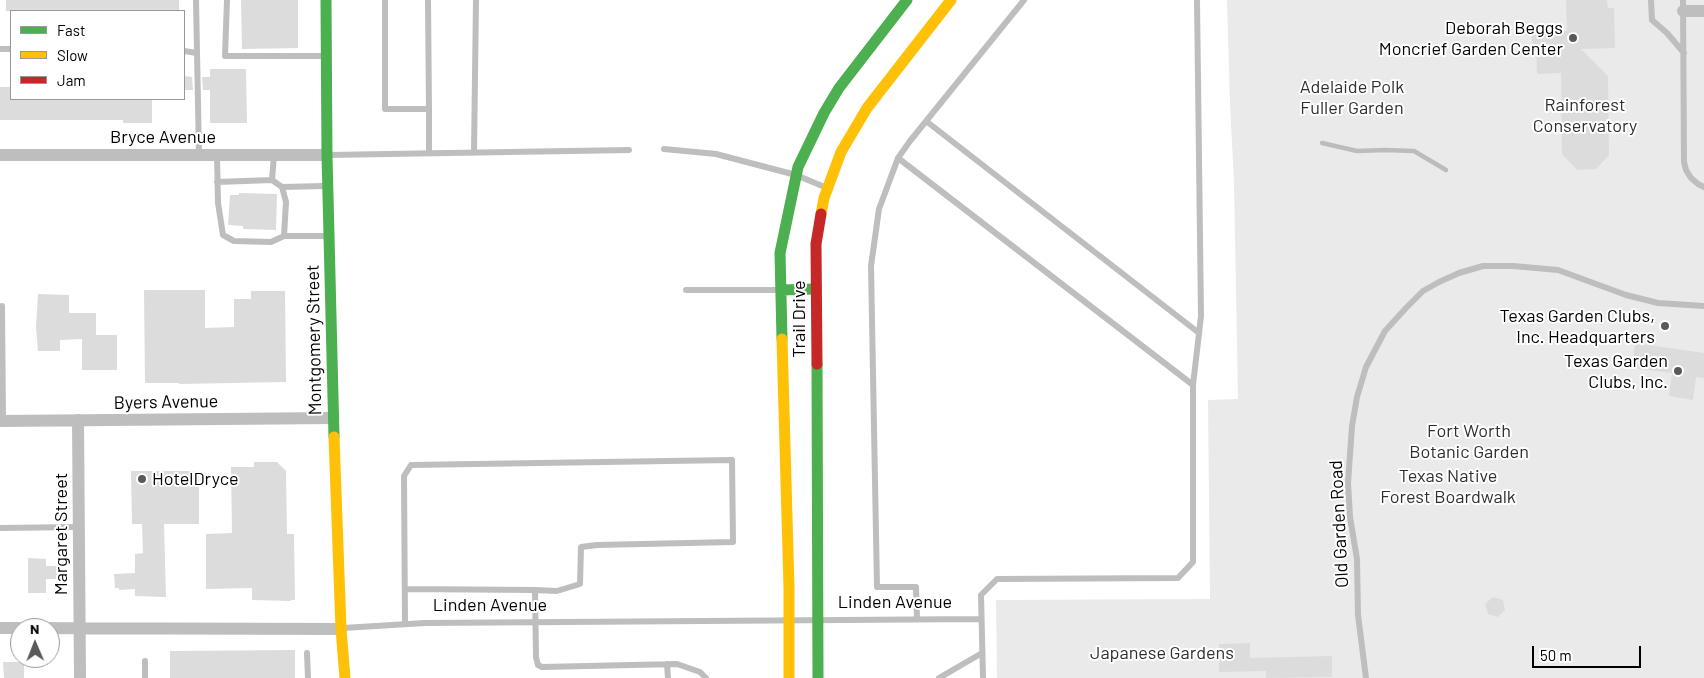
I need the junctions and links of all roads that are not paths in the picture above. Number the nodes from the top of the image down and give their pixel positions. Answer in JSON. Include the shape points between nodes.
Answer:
{"nodes":[{"id":1,"x":196,"y":0,"type":"edge"},
{"id":2,"x":227,"y":0,"type":"edge"},
{"id":3,"x":326,"y":0,"type":"edge"},
{"id":4,"x":385,"y":0,"type":"edge"},
{"id":5,"x":428,"y":0,"type":"edge"},
{"id":6,"x":476,"y":0,"type":"edge"},
{"id":7,"x":907,"y":0,"type":"edge"},
{"id":8,"x":950,"y":0,"type":"edge"},
{"id":9,"x":1024,"y":0,"type":"edge"},
{"id":10,"x":1197,"y":0,"type":"edge"},
{"id":11,"x":1651,"y":0,"type":"edge"},
{"id":12,"x":1683,"y":6,"type":"edge"},
{"id":13,"x":1704,"y":11,"type":"edge"},
{"id":14,"x":185,"y":51,"type":"edge"},
{"id":15,"x":197,"y":53,"type":"junction"},
{"id":16,"x":1684,"y":53,"type":"junction"},
{"id":17,"x":326,"y":56,"type":"junction"},
{"id":18,"x":429,"y":109,"type":"junction"},
{"id":19,"x":926,"y":121,"type":"junction"},
{"id":20,"x":629,"y":150,"type":"dead end"},
{"id":21,"x":664,"y":150,"type":"dead end"},
{"id":22,"x":429,"y":153,"type":"junction"},
{"id":23,"x":474,"y":153,"type":"junction"},
{"id":24,"x":0,"y":155,"type":"edge"},
{"id":25,"x":199,"y":155,"type":"junction"},
{"id":26,"x":217,"y":155,"type":"junction"},
{"id":27,"x":274,"y":155,"type":"junction"},
{"id":28,"x":327,"y":155,"type":"junction"},
{"id":29,"x":898,"y":158,"type":"junction"},
{"id":30,"x":796,"y":175,"type":"junction"},
{"id":31,"x":272,"y":180,"type":"junction"},
{"id":32,"x":217,"y":182,"type":"junction"},
{"id":33,"x":328,"y":186,"type":"junction"},
{"id":34,"x":282,"y":187,"type":"junction"},
{"id":35,"x":1704,"y":187,"type":"edge"},
{"id":36,"x":828,"y":188,"type":"junction"},
{"id":37,"x":284,"y":236,"type":"junction"},
{"id":38,"x":329,"y":236,"type":"junction"},
{"id":39,"x":816,"y":289,"type":"junction"},
{"id":40,"x":686,"y":290,"type":"dead end"},
{"id":41,"x":781,"y":290,"type":"junction"},
{"id":42,"x":2,"y":306,"type":"dead end"},
{"id":43,"x":1704,"y":306,"type":"edge"},
{"id":44,"x":1199,"y":333,"type":"junction"},
{"id":45,"x":1193,"y":385,"type":"junction"},
{"id":46,"x":333,"y":418,"type":"junction"},
{"id":47,"x":78,"y":420,"type":"junction"},
{"id":48,"x":1,"y":421,"type":"edge"},
{"id":49,"x":79,"y":527,"type":"junction"},
{"id":50,"x":0,"y":528,"type":"edge"},
{"id":51,"x":405,"y":589,"type":"junction"},
{"id":52,"x":536,"y":590,"type":"junction"},
{"id":53,"x":917,"y":618,"type":"junction"},
{"id":54,"x":981,"y":619,"type":"junction"},
{"id":55,"x":789,"y":620,"type":"junction"},
{"id":56,"x":818,"y":620,"type":"junction"},
{"id":57,"x":536,"y":622,"type":"junction"},
{"id":58,"x":405,"y":624,"type":"junction"},
{"id":59,"x":80,"y":627,"type":"junction"},
{"id":60,"x":0,"y":628,"type":"edge"},
{"id":61,"x":341,"y":629,"type":"junction"},
{"id":62,"x":306,"y":653,"type":"dead end"},
{"id":63,"x":982,"y":653,"type":"junction"},
{"id":64,"x":145,"y":661,"type":"dead end"},
{"id":65,"x":667,"y":664,"type":"junction"},
{"id":66,"x":80,"y":678,"type":"edge"},
{"id":67,"x":145,"y":678,"type":"edge"},
{"id":68,"x":308,"y":678,"type":"edge"},
{"id":69,"x":345,"y":678,"type":"edge"},
{"id":70,"x":668,"y":678,"type":"edge"},
{"id":71,"x":706,"y":678,"type":"edge"},
{"id":72,"x":789,"y":678,"type":"edge"},
{"id":73,"x":818,"y":678,"type":"edge"},
{"id":74,"x":939,"y":678,"type":"edge"},
{"id":75,"x":982,"y":678,"type":"edge"},
{"id":76,"x":1366,"y":678,"type":"edge"}],
"edges":[{"from":1,"to":15,"type":"lane"},
{"from":2,"to":17,"type":"lane","via":[[225,56]]},
{"from":3,"to":17,"type":"street","name":"Montgomery Street"},
{"from":4,"to":18,"type":"lane","via":[[385,109]]},
{"from":5,"to":18,"type":"lane"},
{"from":6,"to":23,"type":"lane"},
{"from":7,"to":30,"type":"street","name":"Trail Drive","via":[[839,88]]},
{"from":8,"to":36,"type":"street","name":"Trail Drive","via":[[867,108],[841,152]]},
{"from":9,"to":19,"type":"lane"},
{"from":10,"to":44,"type":"lane"},
{"from":11,"to":16,"type":"lane","via":[[1652,20]]},
{"from":12,"to":13,"type":"street"},
{"from":12,"to":16,"type":"lane"},
{"from":14,"to":15,"type":"lane"},
{"from":15,"to":25,"type":"lane"},
{"from":16,"to":35,"type":"lane","via":[[1684,162],[1691,178]]},
{"from":17,"to":28,"type":"street","name":"Montgomery Street"},
{"from":18,"to":22,"type":"lane"},
{"from":19,"to":29,"type":"lane"},
{"from":19,"to":44,"type":"lane"},
{"from":20,"to":23,"type":"lane"},
{"from":21,"to":30,"type":"lane","via":[[716,154]]},
{"from":22,"to":23,"type":"lane"},
{"from":22,"to":28,"type":"lane"},
{"from":24,"to":25,"type":"street","name":"Bryce Avenue"},
{"from":25,"to":26,"type":"street","name":"Bryce Avenue"},
{"from":26,"to":27,"type":"street","name":"Bryce Avenue"},
{"from":26,"to":32,"type":"lane"},
{"from":27,"to":28,"type":"street","name":"Bryce Avenue"},
{"from":27,"to":31,"type":"lane"},
{"from":28,"to":33,"type":"street","name":"Montgomery Street"},
{"from":29,"to":45,"type":"lane"},
{"from":29,"to":53,"type":"lane","via":[[879,209],[871,266],[876,588],[916,587]]},
{"from":30,"to":36,"type":"lane"},
{"from":30,"to":41,"type":"street","name":"Trail Drive","via":[[780,253]]},
{"from":31,"to":32,"type":"lane"},
{"from":31,"to":34,"type":"lane"},
{"from":32,"to":37,"type":"lane","via":[[223,235],[234,241],[271,242]]},
{"from":33,"to":34,"type":"lane"},
{"from":33,"to":38,"type":"street","name":"Montgomery Street"},
{"from":34,"to":37,"type":"lane","via":[[286,202]]},
{"from":36,"to":39,"type":"street","name":"Trail Drive","via":[[816,244]]},
{"from":37,"to":38,"type":"lane"},
{"from":38,"to":46,"type":"street","name":"Montgomery Street"},
{"from":39,"to":41,"type":"street"},
{"from":39,"to":56,"type":"street","name":"Trail Drive"},
{"from":40,"to":41,"type":"lane"},
{"from":41,"to":55,"type":"street","name":"Trail Drive"},
{"from":42,"to":48,"type":"lane"},
{"from":43,"to":76,"type":"lane","name":"Old Garden Road","via":[[1658,303],[1558,270],[1483,266],[1459,273],[1423,291],[1385,331],[1366,367],[1357,397],[1348,483]]},
{"from":44,"to":45,"type":"lane"},
{"from":45,"to":54,"type":"lane","via":[[1193,562],[1178,578],[997,579],[981,595]]},
{"from":46,"to":47,"type":"street","name":"Byers Avenue"},
{"from":46,"to":61,"type":"street","name":"Montgomery Street"},
{"from":47,"to":48,"type":"street","name":"Byers Avenue"},
{"from":47,"to":49,"type":"street","name":"Margaret Street"},
{"from":49,"to":50,"type":"lane"},
{"from":49,"to":59,"type":"street","name":"Margaret Street"},
{"from":51,"to":52,"type":"lane"},
{"from":51,"to":52,"type":"lane","via":[[404,476],[411,465],[732,460],[733,542],[581,547],[580,584],[557,591]]},
{"from":51,"to":58,"type":"lane"},
{"from":52,"to":57,"type":"lane"},
{"from":53,"to":54,"type":"lane","name":"Linden Avenue"},
{"from":53,"to":56,"type":"lane","name":"Linden Avenue"},
{"from":54,"to":63,"type":"lane"},
{"from":55,"to":56,"type":"lane","name":"Linden Avenue"},
{"from":55,"to":57,"type":"lane","name":"Linden Avenue"},
{"from":55,"to":72,"type":"street","name":"Trail Drive"},
{"from":56,"to":73,"type":"street","name":"Trail Drive"},
{"from":57,"to":58,"type":"lane","name":"Linden Avenue"},
{"from":57,"to":65,"type":"lane","via":[[536,658],[542,667]]},
{"from":58,"to":61,"type":"lane","name":"Linden Avenue"},
{"from":59,"to":60,"type":"street","name":"Linden Avenue"},
{"from":59,"to":61,"type":"street","name":"Linden Avenue"},
{"from":59,"to":66,"type":"street","name":"Margaret Street"},
{"from":61,"to":69,"type":"street","name":"Montgomery Street"},
{"from":62,"to":68,"type":"lane"},
{"from":63,"to":74,"type":"lane"},
{"from":63,"to":75,"type":"lane"},
{"from":64,"to":67,"type":"lane"},
{"from":65,"to":70,"type":"lane"},
{"from":65,"to":71,"type":"lane","via":[[691,668]]}]}
